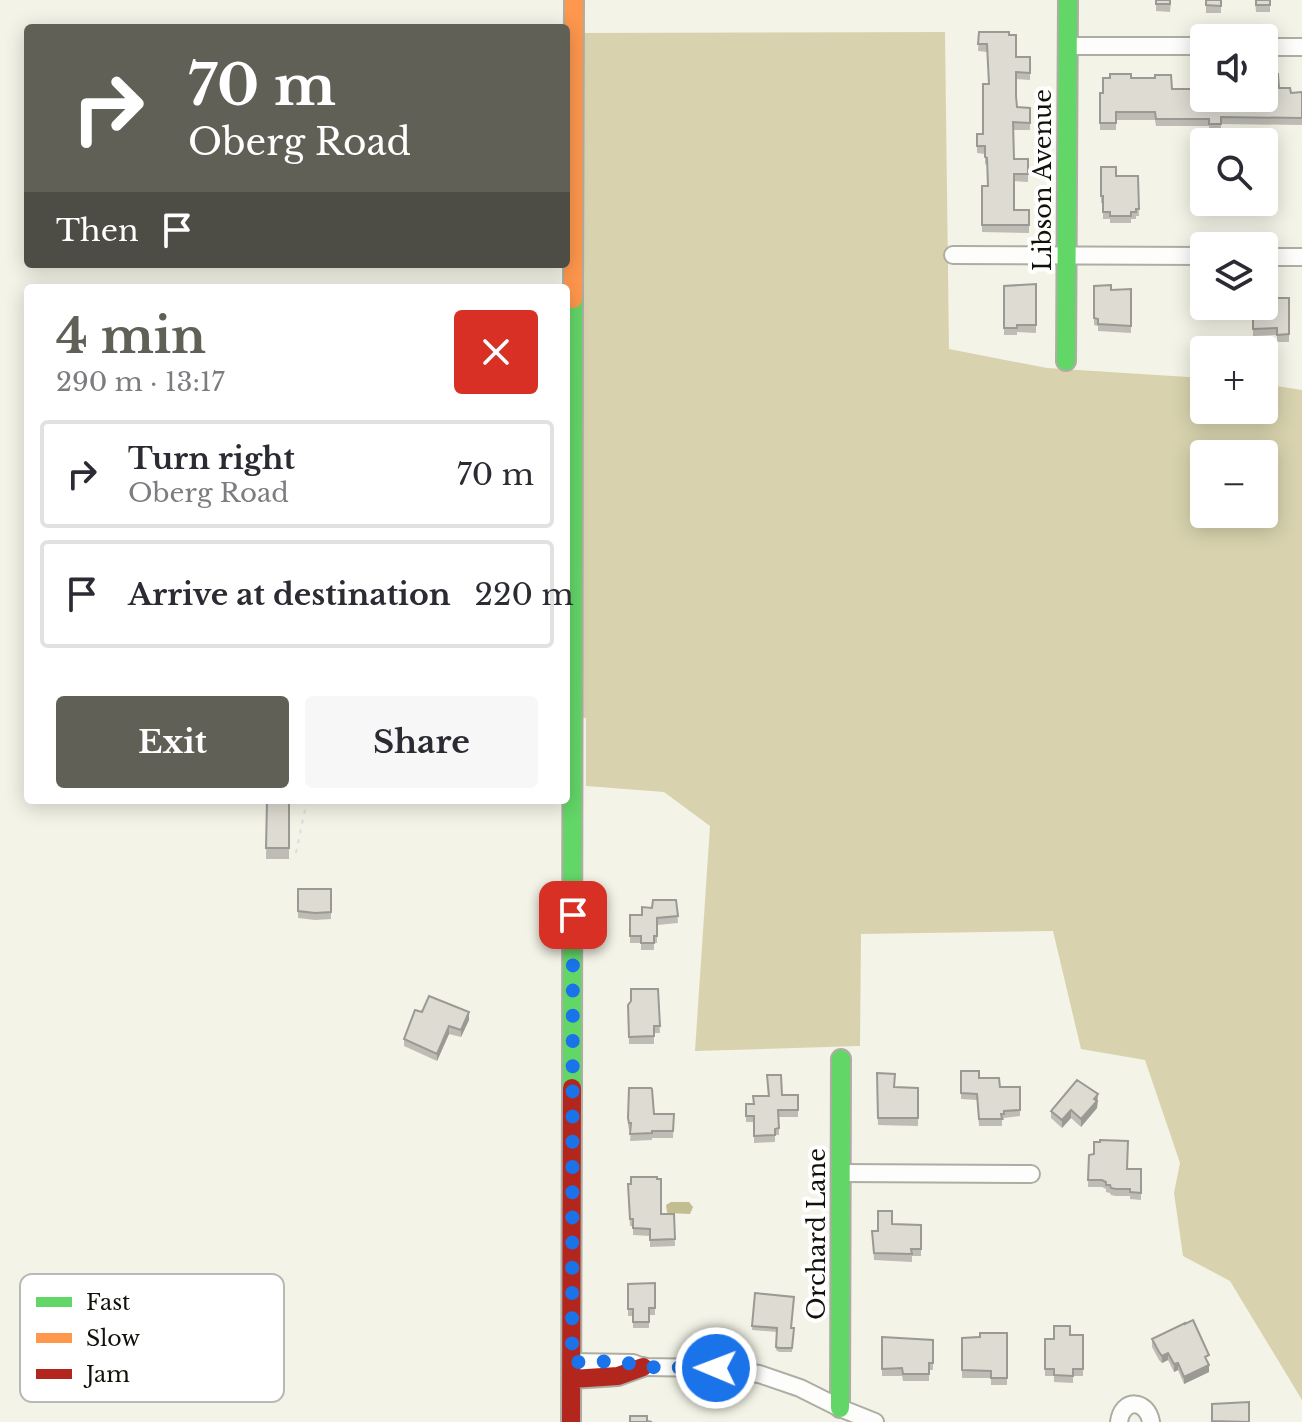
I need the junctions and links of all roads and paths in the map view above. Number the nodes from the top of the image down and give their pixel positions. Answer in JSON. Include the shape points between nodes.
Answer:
{"nodes":[{"id":1,"x":574,"y":0,"type":"edge"},
{"id":2,"x":1068,"y":0,"type":"edge"},
{"id":3,"x":1068,"y":46,"type":"junction"},
{"id":4,"x":1190,"y":46,"type":"edge"},
{"id":5,"x":1278,"y":47,"type":"edge"},
{"id":6,"x":1302,"y":47,"type":"edge"},
{"id":7,"x":953,"y":255,"type":"dead end"},
{"id":8,"x":1068,"y":255,"type":"junction"},
{"id":9,"x":1190,"y":256,"type":"edge"},
{"id":10,"x":1278,"y":257,"type":"edge"},
{"id":11,"x":1302,"y":257,"type":"edge"},
{"id":12,"x":1066,"y":361,"type":"dead end"},
{"id":13,"x":306,"y":804,"type":"edge"},
{"id":14,"x":296,"y":853,"type":"dead end"},
{"id":15,"x":841,"y":1059,"type":"dead end"},
{"id":16,"x":842,"y":1173,"type":"junction"},
{"id":17,"x":1031,"y":1174,"type":"dead end"},
{"id":18,"x":643,"y":1367,"type":"joint"},
{"id":19,"x":572,"y":1370,"type":"junction"},
{"id":20,"x":840,"y":1408,"type":"junction"},
{"id":21,"x":571,"y":1422,"type":"edge"},
{"id":22,"x":875,"y":1422,"type":"edge"},
{"id":23,"x":1119,"y":1422,"type":"edge"},
{"id":24,"x":1151,"y":1422,"type":"edge"}],
"edges":[{"from":1,"to":19,"type":"street"},
{"from":2,"to":3,"type":"street","name":"Libson Avenue"},
{"from":3,"to":4,"type":"street"},
{"from":3,"to":8,"type":"street","name":"Libson Avenue"},
{"from":5,"to":6,"type":"street"},
{"from":7,"to":8,"type":"street"},
{"from":8,"to":9,"type":"street"},
{"from":8,"to":12,"type":"street","name":"Libson Avenue"},
{"from":10,"to":11,"type":"street"},
{"from":13,"to":14,"type":"path"},
{"from":15,"to":16,"type":"street","name":"Orchard Lane"},
{"from":16,"to":17,"type":"street"},
{"from":16,"to":20,"type":"street","name":"Orchard Lane"},
{"from":18,"to":19,"type":"street","via":[[622,1376]]},
{"from":18,"to":20,"type":"street","via":[[759,1374]]},
{"from":19,"to":21,"type":"street"},
{"from":20,"to":22,"type":"street"},
{"from":23,"to":24,"type":"street","via":[[1122,1411],[1136,1404],[1149,1413]]}]}
